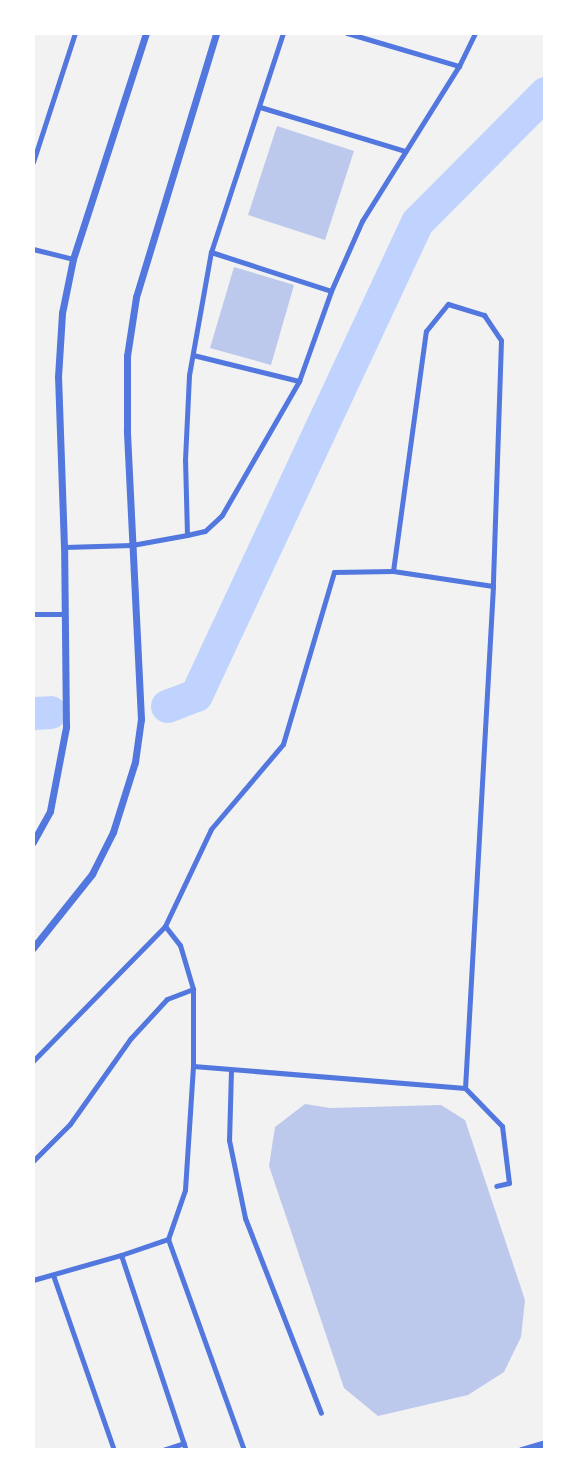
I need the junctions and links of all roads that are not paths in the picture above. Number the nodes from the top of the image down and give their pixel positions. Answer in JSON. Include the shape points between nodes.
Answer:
{"nodes":[{"id":1,"x":75,"y":33,"type":"edge"},
{"id":2,"x":146,"y":33,"type":"edge"},
{"id":3,"x":216,"y":33,"type":"edge"},
{"id":4,"x":283,"y":33,"type":"edge"},
{"id":5,"x":347,"y":33,"type":"edge"},
{"id":6,"x":475,"y":33,"type":"edge"},
{"id":7,"x":458,"y":65,"type":"junction"},
{"id":8,"x":260,"y":107,"type":"junction"},
{"id":9,"x":405,"y":151,"type":"junction"},
{"id":10,"x":33,"y":162,"type":"edge"},
{"id":11,"x":33,"y":249,"type":"edge"},
{"id":12,"x":211,"y":252,"type":"junction"},
{"id":13,"x":73,"y":259,"type":"junction"},
{"id":14,"x":331,"y":292,"type":"junction"},
{"id":15,"x":193,"y":355,"type":"junction"},
{"id":16,"x":299,"y":381,"type":"junction"},
{"id":17,"x":187,"y":535,"type":"junction"},
{"id":18,"x":132,"y":545,"type":"junction"},
{"id":19,"x":64,"y":547,"type":"junction"},
{"id":20,"x":393,"y":571,"type":"junction"},
{"id":21,"x":493,"y":586,"type":"junction"},
{"id":22,"x":33,"y":614,"type":"edge"},
{"id":23,"x":65,"y":614,"type":"junction"},
{"id":24,"x":33,"y":842,"type":"edge"},
{"id":25,"x":165,"y":926,"type":"junction"},
{"id":26,"x":33,"y":948,"type":"edge"},
{"id":27,"x":192,"y":989,"type":"junction"},
{"id":28,"x":33,"y":1061,"type":"edge"},
{"id":29,"x":193,"y":1066,"type":"junction"},
{"id":30,"x":231,"y":1070,"type":"junction"},
{"id":31,"x":464,"y":1088,"type":"junction"},
{"id":32,"x":33,"y":1161,"type":"edge"},
{"id":33,"x":496,"y":1186,"type":"dead end"},
{"id":34,"x":168,"y":1239,"type":"junction"},
{"id":35,"x":121,"y":1255,"type":"junction"},
{"id":36,"x":53,"y":1275,"type":"junction"},
{"id":37,"x":33,"y":1280,"type":"edge"},
{"id":38,"x":321,"y":1413,"type":"dead end"},
{"id":39,"x":545,"y":1443,"type":"edge"},
{"id":40,"x":185,"y":1446,"type":"edge"},
{"id":41,"x":114,"y":1450,"type":"edge"},
{"id":42,"x":163,"y":1450,"type":"edge"},
{"id":43,"x":244,"y":1450,"type":"edge"},
{"id":44,"x":521,"y":1450,"type":"edge"}],
"edges":[{"from":1,"to":10,"type":"lane"},
{"from":2,"to":13,"type":"street"},
{"from":3,"to":18,"type":"street","via":[[136,297],[127,356]]},
{"from":4,"to":8,"type":"lane"},
{"from":5,"to":7,"type":"lane"},
{"from":6,"to":7,"type":"lane"},
{"from":7,"to":9,"type":"lane"},
{"from":8,"to":9,"type":"lane"},
{"from":8,"to":12,"type":"lane"},
{"from":9,"to":14,"type":"lane","via":[[362,221]]},
{"from":11,"to":13,"type":"lane"},
{"from":12,"to":14,"type":"lane"},
{"from":12,"to":15,"type":"lane"},
{"from":13,"to":19,"type":"street","via":[[62,313],[58,377]]},
{"from":14,"to":16,"type":"lane"},
{"from":15,"to":16,"type":"lane"},
{"from":15,"to":17,"type":"lane","via":[[185,460]]},
{"from":16,"to":17,"type":"lane","via":[[222,515],[205,531]]},
{"from":17,"to":18,"type":"lane"},
{"from":18,"to":19,"type":"lane"},
{"from":18,"to":26,"type":"street","via":[[141,719],[135,761],[113,832],[92,874]]},
{"from":19,"to":23,"type":"street"},
{"from":20,"to":21,"type":"lane"},
{"from":20,"to":21,"type":"lane","via":[[426,331],[448,304],[484,315],[500,340]]},
{"from":20,"to":25,"type":"lane","via":[[334,572],[283,744],[211,830]]},
{"from":21,"to":31,"type":"lane"},
{"from":22,"to":23,"type":"lane"},
{"from":23,"to":24,"type":"street","via":[[66,727],[50,811]]},
{"from":25,"to":27,"type":"lane","via":[[180,945]]},
{"from":25,"to":28,"type":"lane"},
{"from":27,"to":29,"type":"lane"},
{"from":27,"to":32,"type":"lane","via":[[167,999],[140,1028],[70,1124]]},
{"from":29,"to":30,"type":"lane"},
{"from":29,"to":34,"type":"lane","via":[[185,1190]]},
{"from":30,"to":31,"type":"lane"},
{"from":30,"to":38,"type":"lane","via":[[229,1140],[245,1218]]},
{"from":31,"to":33,"type":"lane","via":[[502,1126],[509,1183]]},
{"from":34,"to":35,"type":"lane"},
{"from":34,"to":43,"type":"lane"},
{"from":35,"to":36,"type":"lane"},
{"from":35,"to":40,"type":"lane"},
{"from":36,"to":37,"type":"lane"},
{"from":36,"to":41,"type":"lane"},
{"from":39,"to":44,"type":"street"},
{"from":40,"to":42,"type":"lane"}]}
